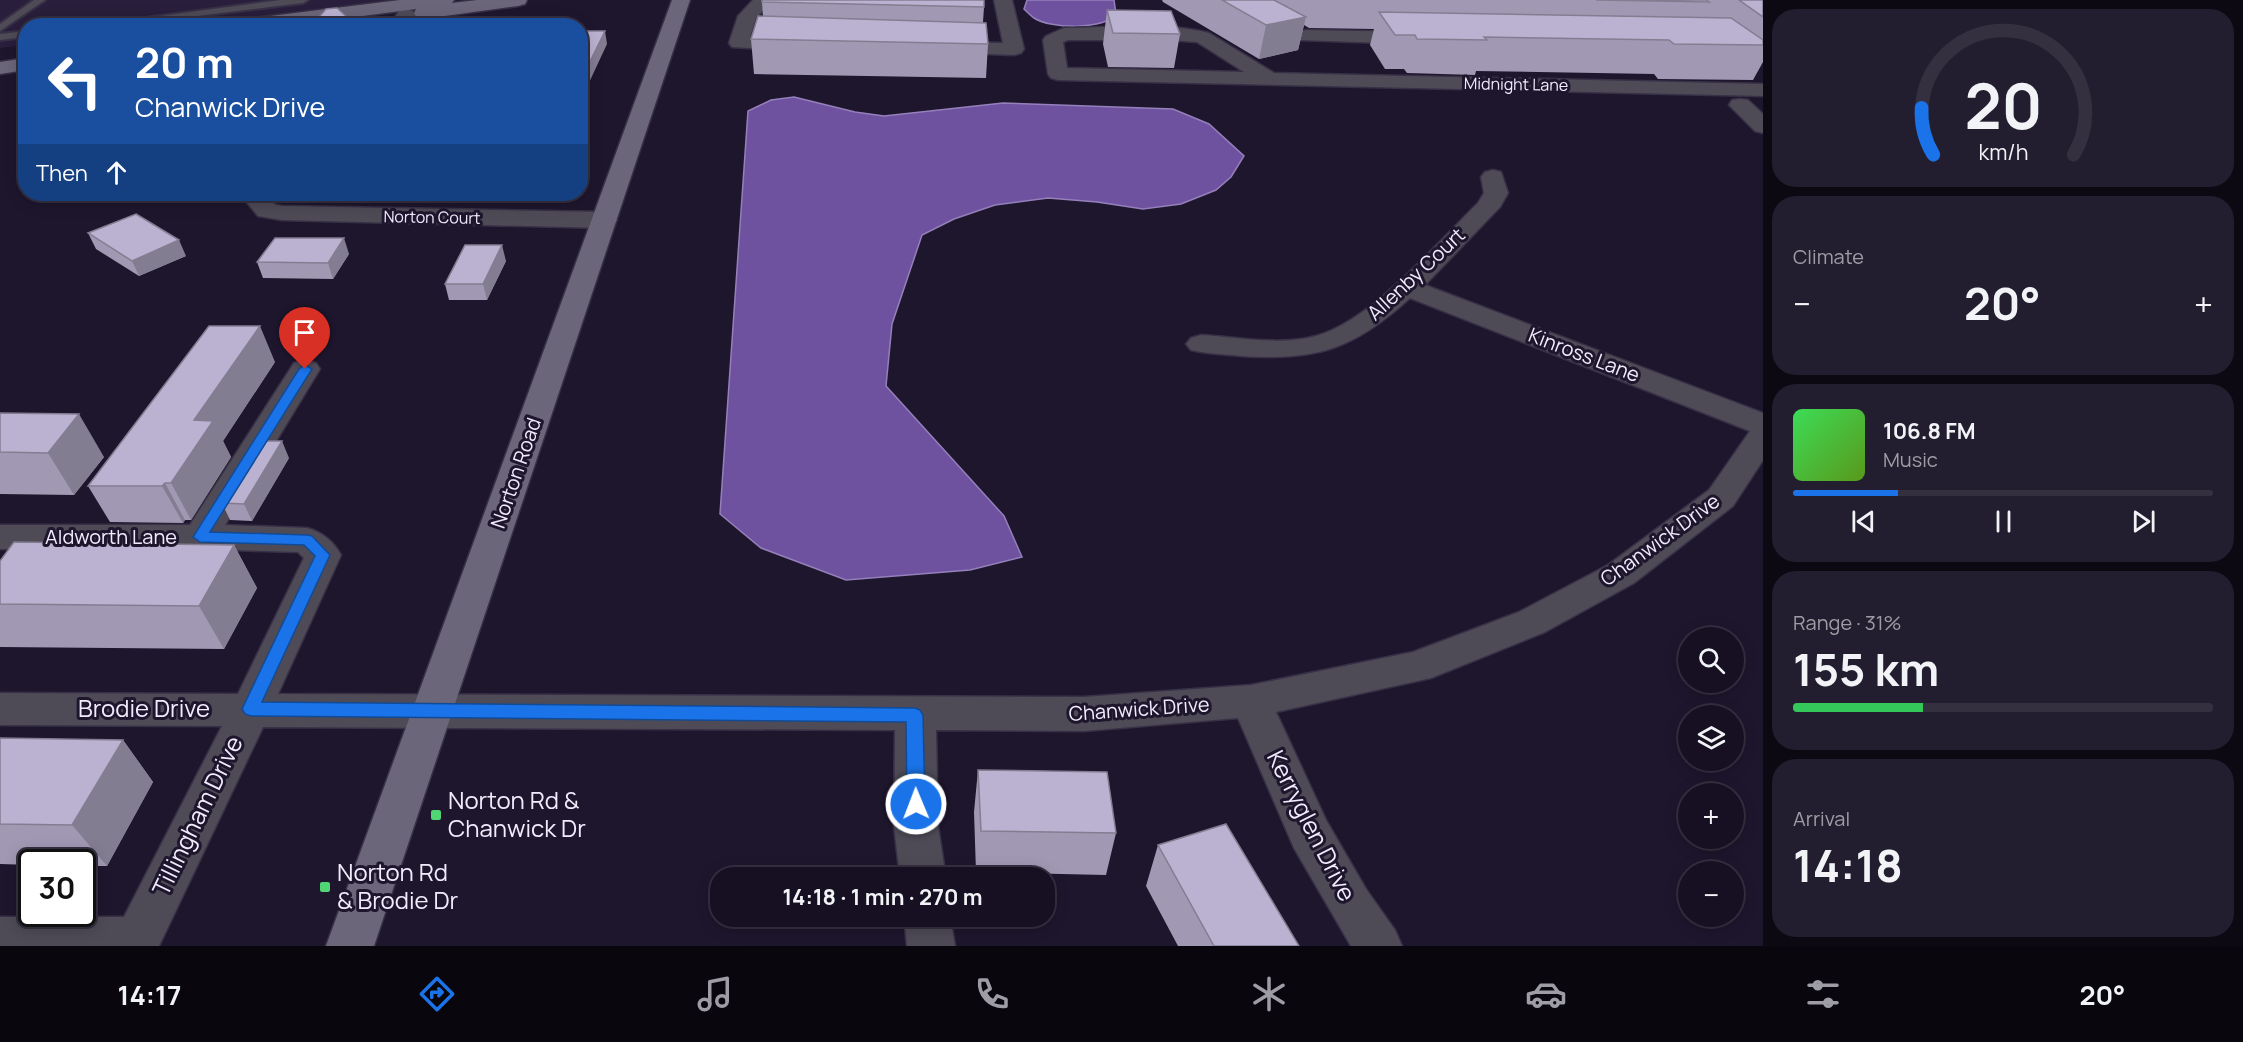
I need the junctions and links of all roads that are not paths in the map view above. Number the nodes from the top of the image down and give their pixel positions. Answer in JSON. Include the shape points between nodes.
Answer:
{"nodes":[{"id":1,"x":40,"y":0,"type":"edge"},
{"id":2,"x":303,"y":0,"type":"edge"},
{"id":3,"x":445,"y":0,"type":"edge"},
{"id":4,"x":518,"y":0,"type":"edge"},
{"id":5,"x":681,"y":0,"type":"edge"},
{"id":6,"x":277,"y":2,"type":"edge"},
{"id":7,"x":768,"y":4,"type":"edge"},
{"id":8,"x":1004,"y":5,"type":"edge"},
{"id":9,"x":984,"y":9,"type":"edge"},
{"id":10,"x":157,"y":18,"type":"edge"},
{"id":11,"x":301,"y":18,"type":"edge"},
{"id":12,"x":414,"y":18,"type":"edge"},
{"id":13,"x":1288,"y":27,"type":"edge"},
{"id":14,"x":0,"y":28,"type":"edge"},
{"id":15,"x":18,"y":35,"type":"edge"},
{"id":16,"x":1306,"y":36,"type":"junction"},
{"id":17,"x":0,"y":37,"type":"edge"},
{"id":18,"x":1436,"y":38,"type":"edge"},
{"id":19,"x":1054,"y":42,"type":"junction"},
{"id":20,"x":811,"y":45,"type":"edge"},
{"id":21,"x":1013,"y":45,"type":"junction"},
{"id":22,"x":918,"y":47,"type":"edge"},
{"id":23,"x":18,"y":53,"type":"edge"},
{"id":24,"x":1333,"y":53,"type":"dead end"},
{"id":25,"x":0,"y":55,"type":"edge"},
{"id":26,"x":1351,"y":64,"type":"dead end"},
{"id":27,"x":18,"y":65,"type":"edge"},
{"id":28,"x":0,"y":68,"type":"edge"},
{"id":29,"x":1269,"y":79,"type":"junction"},
{"id":30,"x":1378,"y":81,"type":"junction"},
{"id":31,"x":1763,"y":90,"type":"edge"},
{"id":32,"x":1740,"y":105,"type":"dead end"},
{"id":33,"x":1763,"y":126,"type":"edge"},
{"id":34,"x":1492,"y":177,"type":"dead end"},
{"id":35,"x":262,"y":201,"type":"edge"},
{"id":36,"x":604,"y":220,"type":"junction"},
{"id":37,"x":1406,"y":287,"type":"junction"},
{"id":38,"x":1201,"y":344,"type":"dead end"},
{"id":39,"x":305,"y":369,"type":"dead end"},
{"id":40,"x":1763,"y":424,"type":"edge"},
{"id":41,"x":1763,"y":436,"type":"edge"},
{"id":42,"x":0,"y":537,"type":"edge"},
{"id":43,"x":200,"y":537,"type":"junction"},
{"id":44,"x":323,"y":555,"type":"joint"},
{"id":45,"x":1251,"y":701,"type":"junction"},
{"id":46,"x":0,"y":709,"type":"edge"},
{"id":47,"x":251,"y":709,"type":"junction"},
{"id":48,"x":433,"y":711,"type":"junction"},
{"id":49,"x":915,"y":715,"type":"junction"},
{"id":50,"x":922,"y":867,"type":"edge"},
{"id":51,"x":928,"y":927,"type":"edge"},
{"id":52,"x":0,"y":940,"type":"edge"},
{"id":53,"x":135,"y":943,"type":"edge"},
{"id":54,"x":350,"y":946,"type":"edge"},
{"id":55,"x":931,"y":946,"type":"edge"},
{"id":56,"x":1378,"y":946,"type":"edge"}],
"edges":[{"from":1,"to":14,"type":"lane"},
{"from":2,"to":6,"type":"lane"},
{"from":3,"to":11,"type":"main road"},
{"from":4,"to":12,"type":"main road"},
{"from":5,"to":36,"type":"main road","name":"Norton Road"},
{"from":6,"to":10,"type":"lane"},
{"from":7,"to":20,"type":"street","via":[[747,16],[739,44]]},
{"from":8,"to":9,"type":"street"},
{"from":8,"to":21,"type":"street"},
{"from":13,"to":16,"type":"street"},
{"from":15,"to":17,"type":"lane"},
{"from":16,"to":18,"type":"street"},
{"from":16,"to":24,"type":"street"},
{"from":19,"to":21,"type":"street"},
{"from":19,"to":29,"type":"street","via":[[1064,34],[1202,37]]},
{"from":19,"to":29,"type":"street","name":"Midnight Lane","via":[[1058,74]]},
{"from":21,"to":22,"type":"street"},
{"from":23,"to":25,"type":"main road"},
{"from":26,"to":30,"type":"street"},
{"from":27,"to":28,"type":"main road"},
{"from":29,"to":30,"type":"street","name":"Midnight Lane"},
{"from":30,"to":31,"type":"street","name":"Midnight Lane"},
{"from":32,"to":33,"type":"street"},
{"from":34,"to":37,"type":"street","name":"Allenby Court","via":[[1496,193],[1488,207]]},
{"from":35,"to":36,"type":"street","name":"Norton Court","via":[[269,212],[310,215]]},
{"from":36,"to":48,"type":"main road","name":"Norton Road"},
{"from":37,"to":38,"type":"street","name":"Allenby Court","via":[[1382,310],[1326,343],[1288,349]]},
{"from":37,"to":40,"type":"street","name":"Kinross Lane"},
{"from":39,"to":43,"type":"street"},
{"from":41,"to":45,"type":"street","name":"Chanwick Drive","via":[[1721,498],[1621,574],[1533,622],[1417,667]]},
{"from":42,"to":43,"type":"street","name":"Aldworth Lane"},
{"from":43,"to":44,"type":"street","name":"Aldworth Lane","via":[[307,540]]},
{"from":44,"to":47,"type":"street","name":"Tillingham Drive"},
{"from":45,"to":49,"type":"street","name":"Chanwick Drive","via":[[1084,714]]},
{"from":45,"to":56,"type":"street","name":"Kerryglen Drive","via":[[1310,834]]},
{"from":46,"to":47,"type":"street","name":"Brodie Drive"},
{"from":47,"to":48,"type":"street","name":"Brodie Drive"},
{"from":47,"to":53,"type":"street","name":"Tillingham Drive"},
{"from":48,"to":49,"type":"street","name":"Chanwick Drive"},
{"from":48,"to":54,"type":"main road","name":"Norton Road"},
{"from":49,"to":50,"type":"street","via":[[916,826]]},
{"from":51,"to":55,"type":"street"},
{"from":52,"to":53,"type":"street"}]}
